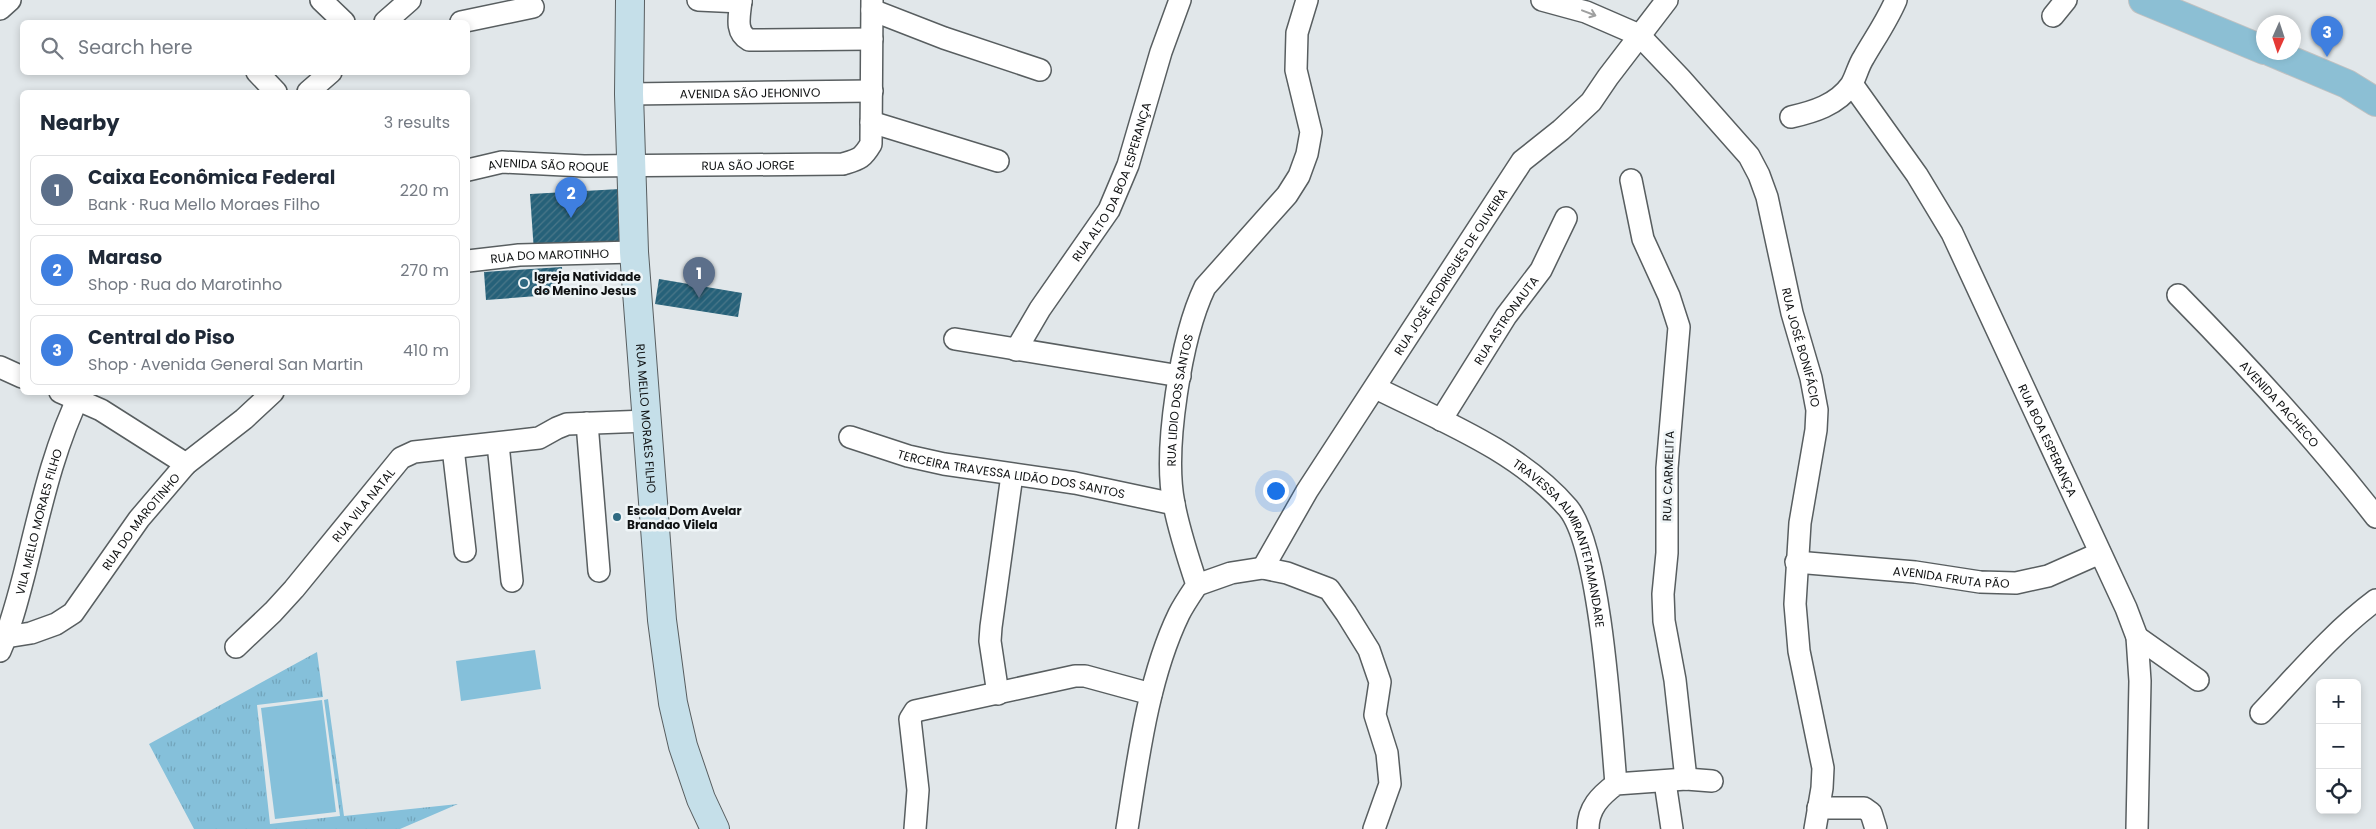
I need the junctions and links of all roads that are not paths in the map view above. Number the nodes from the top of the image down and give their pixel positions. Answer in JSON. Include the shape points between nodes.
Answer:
{"nodes":[{"id":1,"x":10,"y":0,"type":"edge"},
{"id":2,"x":320,"y":0,"type":"edge"},
{"id":3,"x":410,"y":0,"type":"edge"},
{"id":4,"x":630,"y":0,"type":"edge"},
{"id":5,"x":698,"y":0,"type":"edge"},
{"id":6,"x":1180,"y":0,"type":"edge"},
{"id":7,"x":1307,"y":0,"type":"edge"},
{"id":8,"x":1542,"y":0,"type":"edge"},
{"id":9,"x":1667,"y":0,"type":"edge"},
{"id":10,"x":1896,"y":0,"type":"edge"},
{"id":11,"x":2143,"y":0,"type":"edge"},
{"id":12,"x":741,"y":1,"type":"edge"},
{"id":13,"x":872,"y":5,"type":"edge"},
{"id":14,"x":533,"y":7,"type":"dead end"},
{"id":15,"x":0,"y":9,"type":"edge"},
{"id":16,"x":342,"y":20,"type":"edge"},
{"id":17,"x":387,"y":20,"type":"edge"},
{"id":18,"x":470,"y":20,"type":"edge"},
{"id":19,"x":1639,"y":36,"type":"junction"},
{"id":20,"x":872,"y":39,"type":"junction"},
{"id":21,"x":2256,"y":47,"type":"edge"},
{"id":22,"x":2290,"y":60,"type":"edge"},
{"id":23,"x":1040,"y":70,"type":"dead end"},
{"id":24,"x":260,"y":75,"type":"edge"},
{"id":25,"x":327,"y":75,"type":"edge"},
{"id":26,"x":1852,"y":84,"type":"junction"},
{"id":27,"x":274,"y":90,"type":"edge"},
{"id":28,"x":310,"y":90,"type":"edge"},
{"id":29,"x":872,"y":91,"type":"junction"},
{"id":30,"x":629,"y":94,"type":"junction"},
{"id":31,"x":2376,"y":102,"type":"edge"},
{"id":32,"x":1791,"y":117,"type":"dead end"},
{"id":33,"x":871,"y":122,"type":"junction"},
{"id":34,"x":998,"y":162,"type":"dead end"},
{"id":35,"x":630,"y":164,"type":"junction"},
{"id":36,"x":470,"y":170,"type":"edge"},
{"id":37,"x":1631,"y":180,"type":"dead end"},
{"id":38,"x":1566,"y":218,"type":"dead end"},
{"id":39,"x":634,"y":252,"type":"junction"},
{"id":40,"x":470,"y":261,"type":"edge"},
{"id":41,"x":2178,"y":294,"type":"dead end"},
{"id":42,"x":955,"y":339,"type":"dead end"},
{"id":43,"x":1016,"y":350,"type":"junction"},
{"id":44,"x":1180,"y":376,"type":"junction"},
{"id":45,"x":1376,"y":388,"type":"junction"},
{"id":46,"x":73,"y":395,"type":"edge"},
{"id":47,"x":270,"y":395,"type":"edge"},
{"id":48,"x":1441,"y":420,"type":"junction"},
{"id":49,"x":647,"y":421,"type":"junction"},
{"id":50,"x":586,"y":423,"type":"junction"},
{"id":51,"x":850,"y":437,"type":"dead end"},
{"id":52,"x":498,"y":444,"type":"junction"},
{"id":53,"x":453,"y":448,"type":"junction"},
{"id":54,"x":186,"y":464,"type":"junction"},
{"id":55,"x":1012,"y":475,"type":"junction"},
{"id":56,"x":1174,"y":504,"type":"junction"},
{"id":57,"x":2376,"y":517,"type":"edge"},
{"id":58,"x":465,"y":551,"type":"dead end"},
{"id":59,"x":2100,"y":553,"type":"junction"},
{"id":60,"x":1796,"y":562,"type":"junction"},
{"id":61,"x":1263,"y":568,"type":"junction"},
{"id":62,"x":599,"y":571,"type":"dead end"},
{"id":63,"x":512,"y":581,"type":"dead end"},
{"id":64,"x":1197,"y":585,"type":"junction"},
{"id":65,"x":2376,"y":600,"type":"edge"},
{"id":66,"x":2137,"y":637,"type":"junction"},
{"id":67,"x":3,"y":644,"type":"edge"},
{"id":68,"x":236,"y":647,"type":"dead end"},
{"id":69,"x":2198,"y":680,"type":"dead end"},
{"id":70,"x":998,"y":694,"type":"junction"},
{"id":71,"x":1151,"y":694,"type":"junction"},
{"id":72,"x":2262,"y":713,"type":"dead end"},
{"id":73,"x":1686,"y":779,"type":"junction"},
{"id":74,"x":1712,"y":781,"type":"dead end"},
{"id":75,"x":1664,"y":782,"type":"junction"},
{"id":76,"x":1616,"y":784,"type":"junction"},
{"id":77,"x":1818,"y":808,"type":"junction"},
{"id":78,"x":715,"y":829,"type":"edge"},
{"id":79,"x":915,"y":829,"type":"edge"},
{"id":80,"x":1127,"y":829,"type":"edge"},
{"id":81,"x":1374,"y":829,"type":"edge"},
{"id":82,"x":1588,"y":829,"type":"edge"},
{"id":83,"x":1672,"y":829,"type":"edge"},
{"id":84,"x":1815,"y":829,"type":"edge"},
{"id":85,"x":1876,"y":829,"type":"edge"},
{"id":86,"x":2137,"y":829,"type":"edge"}],
"edges":[{"from":1,"to":15,"type":"street"},
{"from":2,"to":16,"type":"street"},
{"from":3,"to":17,"type":"street"},
{"from":4,"to":30,"type":"main road","name":"RUA MELLO MORAES FILHO"},
{"from":5,"to":12,"type":"street"},
{"from":6,"to":43,"type":"street","name":"RUA ALTO DA BOA ESPERANÇA","via":[[1128,165],[1109,210],[1040,309]]},
{"from":7,"to":44,"type":"street","name":"RUA LIDIO DOS SANTOS","via":[[1297,33],[1296,70],[1311,132],[1307,154],[1287,195],[1205,287],[1196,305]]},
{"from":8,"to":19,"type":"street","name":"RUA JOSÉ BONIFÁCIO","one_way":true,"via":[[1586,12]]},
{"from":9,"to":19,"type":"street","name":"RUA JOSÉ RODRIGUES DE OLIVEIRA"},
{"from":10,"to":26,"type":"street","via":[[1887,21],[1862,59]]},
{"from":11,"to":21,"type":"main road"},
{"from":12,"to":20,"type":"street","via":[[738,25],[743,37],[749,40]]},
{"from":13,"to":20,"type":"street"},
{"from":13,"to":23,"type":"street","via":[[944,38]]},
{"from":14,"to":18,"type":"street"},
{"from":19,"to":45,"type":"street","name":"RUA JOSÉ RODRIGUES DE OLIVEIRA","via":[[1592,102],[1522,162]]},
{"from":19,"to":60,"type":"street","name":"RUA JOSÉ BONIFÁCIO","via":[[1749,156],[1767,198],[1817,410]]},
{"from":20,"to":29,"type":"street"},
{"from":22,"to":31,"type":"main road","via":[[2347,84]]},
{"from":24,"to":27,"type":"street"},
{"from":25,"to":28,"type":"street"},
{"from":26,"to":32,"type":"street","via":[[1838,98],[1815,112]]},
{"from":26,"to":59,"type":"street","name":"RUA BOA ESPERANÇA","via":[[1917,175],[1952,233]]},
{"from":29,"to":30,"type":"street","name":"AVENIDA SÃO JEHONIVO"},
{"from":29,"to":33,"type":"street"},
{"from":30,"to":35,"type":"main road","name":"RUA MELLO MORAES FILHO"},
{"from":33,"to":34,"type":"street"},
{"from":33,"to":35,"type":"street","name":"RUA SÃO JORGE","via":[[871,144],[864,156],[843,164]]},
{"from":35,"to":36,"type":"street","name":"AVENIDA SÃO ROQUE","via":[[584,166],[502,162]]},
{"from":35,"to":39,"type":"main road","name":"RUA MELLO MORAES FILHO"},
{"from":37,"to":73,"type":"street","name":"RUA CARMELITA","via":[[1642,239],[1679,327],[1668,458],[1663,594]]},
{"from":38,"to":48,"type":"street","name":"RUA ASTRONAUTA","via":[[1542,270],[1506,316]]},
{"from":39,"to":40,"type":"street","name":"RUA DO MAROTINHO","via":[[519,255]]},
{"from":39,"to":49,"type":"main road","name":"RUA MELLO MORAES FILHO"},
{"from":41,"to":57,"type":"street","name":"AVENIDA PACHECO"},
{"from":42,"to":43,"type":"street"},
{"from":43,"to":44,"type":"street"},
{"from":44,"to":56,"type":"street","name":"RUA LIDIO DOS SANTOS","via":[[1171,444]]},
{"from":45,"to":48,"type":"street","name":"TRAVESSA ALMIRANTETAMANDARE"},
{"from":45,"to":61,"type":"street","name":"RUA JOSÉ RODRIGUES DE OLIVEIRA","via":[[1307,491]]},
{"from":46,"to":54,"type":"street"},
{"from":46,"to":67,"type":"street","name":"VILA MELLO MORAES FILHO"},
{"from":47,"to":54,"type":"street","name":"RUA DO MAROTINHO"},
{"from":48,"to":76,"type":"street","name":"TRAVESSA ALMIRANTETAMANDARE","via":[[1502,453],[1536,478],[1569,510],[1586,552],[1600,624]]},
{"from":49,"to":50,"type":"street","name":"RUA VILA NATAL"},
{"from":49,"to":78,"type":"main road","name":"RUA MELLO MORAES FILHO","via":[[662,620],[673,703],[683,746]]},
{"from":50,"to":52,"type":"street","name":"RUA VILA NATAL","via":[[560,426],[538,438]]},
{"from":50,"to":62,"type":"street"},
{"from":51,"to":55,"type":"street","name":"TERCEIRA TRAVESSA LIDÃO DOS SANTOS","via":[[908,456]]},
{"from":52,"to":53,"type":"street","name":"RUA VILA NATAL"},
{"from":52,"to":63,"type":"street"},
{"from":53,"to":58,"type":"street"},
{"from":53,"to":68,"type":"street","name":"RUA VILA NATAL","via":[[414,452],[396,463],[294,589]]},
{"from":54,"to":67,"type":"street","name":"RUA DO MAROTINHO","via":[[139,519],[72,613],[56,624]]},
{"from":55,"to":56,"type":"street","name":"TERCEIRA TRAVESSA LIDÃO DOS SANTOS","via":[[1075,483]]},
{"from":55,"to":70,"type":"street","via":[[990,641]]},
{"from":56,"to":64,"type":"street","name":"RUA LIDIO DOS SANTOS"},
{"from":59,"to":60,"type":"street","name":"AVENIDA FRUTA PÃO","via":[[2048,576],[2016,583]]},
{"from":59,"to":66,"type":"street","name":"RUA BOA ESPERANÇA"},
{"from":60,"to":77,"type":"street","name":"RUA JOSÉ BONIFÁCIO","via":[[1796,630],[1823,768]]},
{"from":61,"to":64,"type":"street","via":[[1230,573]]},
{"from":61,"to":81,"type":"street","via":[[1287,573],[1329,589],[1369,650],[1380,682],[1375,715],[1390,774],[1390,784]]},
{"from":64,"to":71,"type":"street","via":[[1179,613]]},
{"from":65,"to":72,"type":"street","via":[[2308,662]]},
{"from":66,"to":69,"type":"street"},
{"from":66,"to":86,"type":"street","name":"RUA BOA ESPERANÇA","via":[[2140,681]]},
{"from":70,"to":71,"type":"street","via":[[1085,676]]},
{"from":70,"to":79,"type":"street","via":[[913,712],[910,723],[918,790]]},
{"from":71,"to":80,"type":"street"},
{"from":73,"to":74,"type":"street"},
{"from":73,"to":75,"type":"street"},
{"from":75,"to":76,"type":"street"},
{"from":75,"to":83,"type":"street"},
{"from":76,"to":82,"type":"street","via":[[1593,805]]},
{"from":77,"to":84,"type":"street","name":"RUA JOSÉ BONIFÁCIO"},
{"from":77,"to":85,"type":"street","via":[[1864,808],[1871,813]]}]}
